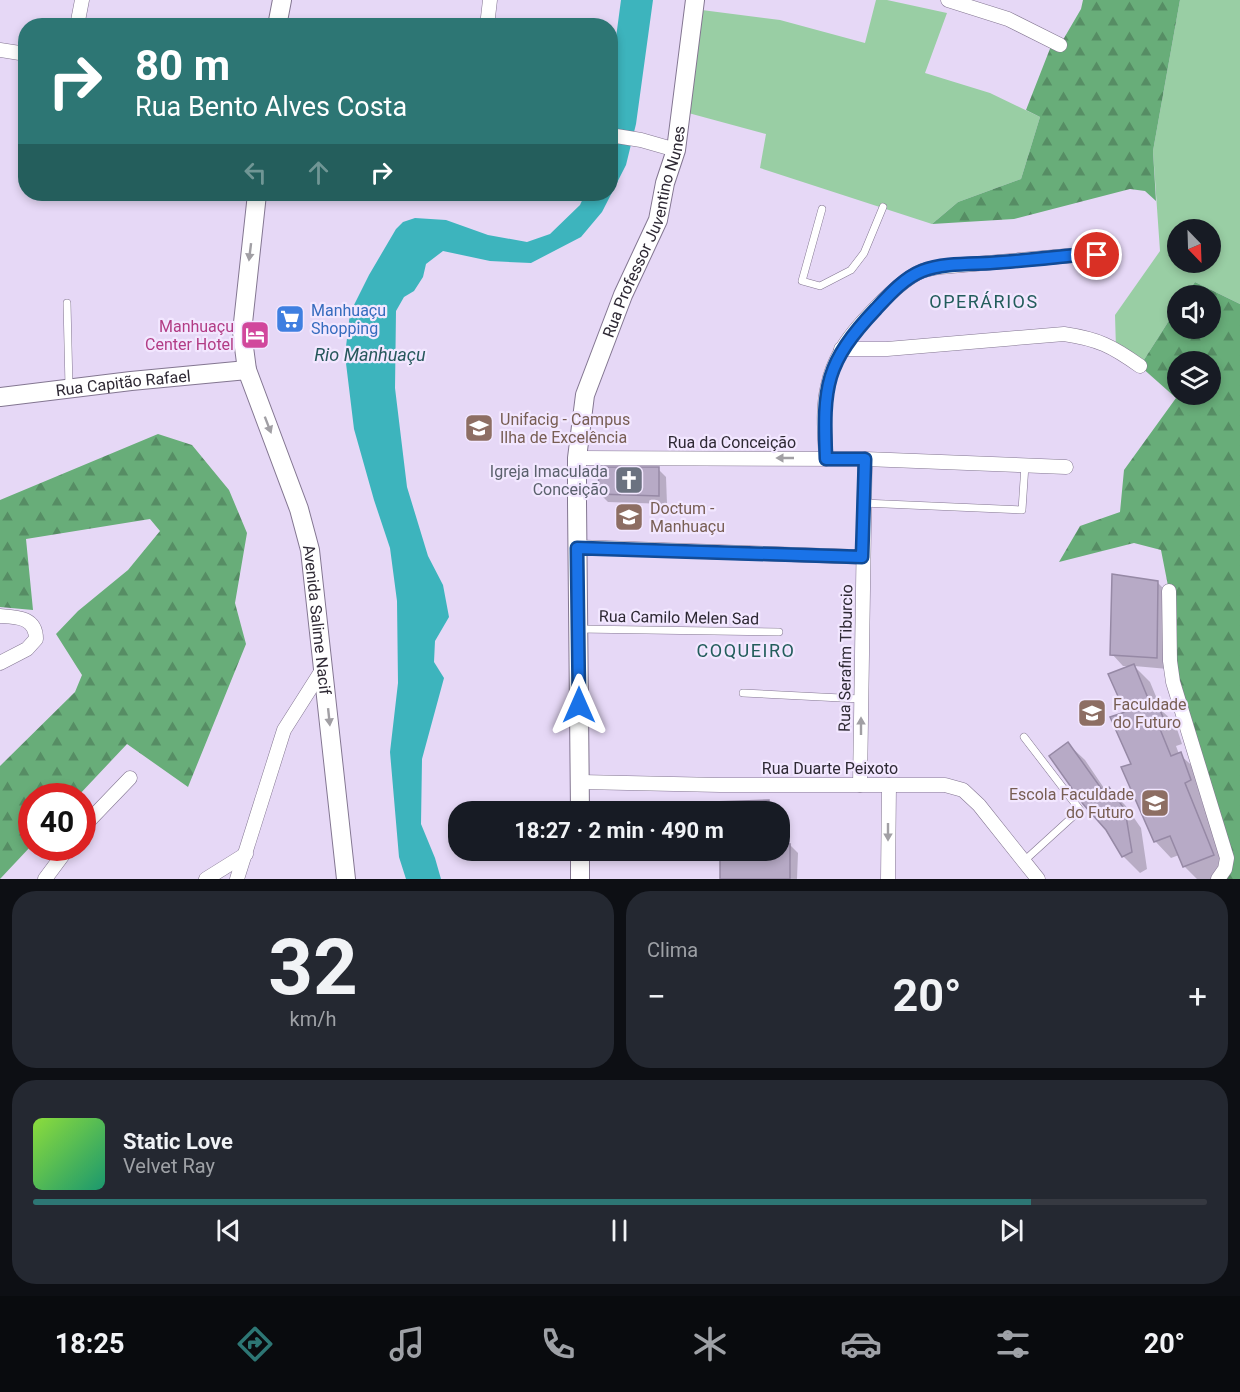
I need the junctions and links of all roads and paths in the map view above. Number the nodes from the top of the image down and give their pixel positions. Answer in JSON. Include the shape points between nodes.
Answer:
{"nodes":[{"id":1,"x":82,"y":0,"type":"edge"},
{"id":2,"x":282,"y":0,"type":"edge"},
{"id":3,"x":490,"y":0,"type":"edge"},
{"id":4,"x":695,"y":0,"type":"edge"},
{"id":5,"x":948,"y":0,"type":"edge"},
{"id":6,"x":79,"y":18,"type":"edge"},
{"id":7,"x":279,"y":18,"type":"edge"},
{"id":8,"x":488,"y":18,"type":"edge"},
{"id":9,"x":1060,"y":45,"type":"dead end"},
{"id":10,"x":0,"y":50,"type":"edge"},
{"id":11,"x":18,"y":53,"type":"edge"},
{"id":12,"x":618,"y":136,"type":"edge"},
{"id":13,"x":676,"y":150,"type":"junction"},
{"id":14,"x":256,"y":201,"type":"edge"},
{"id":15,"x":884,"y":207,"type":"dead end"},
{"id":16,"x":822,"y":210,"type":"dead end"},
{"id":17,"x":1097,"y":255,"type":"dead end"},
{"id":18,"x":67,"y":303,"type":"dead end"},
{"id":19,"x":842,"y":349,"type":"junction"},
{"id":20,"x":1140,"y":366,"type":"dead end"},
{"id":21,"x":247,"y":370,"type":"junction"},
{"id":22,"x":69,"y":390,"type":"junction"},
{"id":23,"x":0,"y":397,"type":"edge"},
{"id":24,"x":577,"y":458,"type":"junction"},
{"id":25,"x":826,"y":459,"type":"junction"},
{"id":26,"x":865,"y":459,"type":"junction"},
{"id":27,"x":1025,"y":465,"type":"junction"},
{"id":28,"x":1066,"y":467,"type":"dead end"},
{"id":29,"x":863,"y":503,"type":"junction"},
{"id":30,"x":577,"y":548,"type":"junction"},
{"id":31,"x":862,"y":557,"type":"junction"},
{"id":32,"x":1169,"y":591,"type":"dead end"},
{"id":33,"x":0,"y":616,"type":"edge"},
{"id":34,"x":579,"y":629,"type":"junction"},
{"id":35,"x":779,"y":632,"type":"dead end"},
{"id":36,"x":0,"y":663,"type":"edge"},
{"id":37,"x":324,"y":667,"type":"junction"},
{"id":38,"x":742,"y":693,"type":"dead end"},
{"id":39,"x":861,"y":699,"type":"junction"},
{"id":40,"x":1024,"y":737,"type":"dead end"},
{"id":41,"x":130,"y":778,"type":"dead end"},
{"id":42,"x":580,"y":782,"type":"junction"},
{"id":43,"x":860,"y":785,"type":"junction"},
{"id":44,"x":889,"y":785,"type":"junction"},
{"id":45,"x":580,"y":801,"type":"edge"},
{"id":46,"x":96,"y":813,"type":"edge"},
{"id":47,"x":246,"y":854,"type":"junction"},
{"id":48,"x":58,"y":861,"type":"edge"},
{"id":49,"x":580,"y":861,"type":"edge"},
{"id":50,"x":1024,"y":861,"type":"junction"},
{"id":51,"x":45,"y":879,"type":"edge"},
{"id":52,"x":206,"y":879,"type":"edge"},
{"id":53,"x":237,"y":879,"type":"edge"},
{"id":54,"x":346,"y":879,"type":"edge"},
{"id":55,"x":580,"y":879,"type":"edge"},
{"id":56,"x":888,"y":879,"type":"edge"},
{"id":57,"x":1038,"y":879,"type":"edge"},
{"id":58,"x":1218,"y":879,"type":"edge"}],
"edges":[{"from":1,"to":6,"type":"street"},
{"from":2,"to":7,"type":"street"},
{"from":3,"to":8,"type":"street"},
{"from":4,"to":13,"type":"street","name":"Rua Professor Juventino Nunes"},
{"from":5,"to":9,"type":"street","via":[[1008,19]]},
{"from":10,"to":11,"type":"street"},
{"from":12,"to":13,"type":"street"},
{"from":13,"to":24,"type":"street","name":"Rua Professor Juventino Nunes","via":[[658,220],[623,295],[585,394]]},
{"from":14,"to":21,"type":"street","name":"Avenida Salime Nacif","one_way":true,"via":[[242,332]]},
{"from":15,"to":16,"type":"lane","via":[[864,253],[851,270],[820,286],[802,281]]},
{"from":17,"to":19,"type":"street","via":[[921,271],[890,294]]},
{"from":18,"to":22,"type":"lane"},
{"from":19,"to":20,"type":"street","via":[[887,349],[1064,334],[1091,338]]},
{"from":19,"to":25,"type":"street","via":[[825,398]]},
{"from":21,"to":22,"type":"street","name":"Rua Capitão Rafael"},
{"from":21,"to":37,"type":"street","name":"Avenida Salime Nacif","one_way":true,"via":[[299,509],[310,550]]},
{"from":22,"to":23,"type":"street","name":"Rua Capitão Rafael"},
{"from":25,"to":24,"type":"street","name":"Rua da Conceição","one_way":true},
{"from":24,"to":30,"type":"street","name":"Rua Professor Juventino Nunes"},
{"from":25,"to":26,"type":"street","name":"Rua da Conceição"},
{"from":26,"to":27,"type":"street","name":"Rua da Conceição"},
{"from":26,"to":29,"type":"street","name":"Rua Serafim Tiburcio"},
{"from":27,"to":28,"type":"street","name":"Rua da Conceição"},
{"from":27,"to":29,"type":"lane","via":[[1022,510]]},
{"from":29,"to":31,"type":"street","name":"Rua Serafim Tiburcio"},
{"from":30,"to":31,"type":"street"},
{"from":30,"to":34,"type":"street","name":"Rua Professor Juventino Nunes"},
{"from":31,"to":39,"type":"street","name":"Rua Serafim Tiburcio"},
{"from":32,"to":58,"type":"street","via":[[1173,682],[1227,858]]},
{"from":33,"to":36,"type":"street","via":[[19,617],[36,630],[36,639],[27,648]]},
{"from":34,"to":35,"type":"lane","name":"Rua Camilo Melen Sad"},
{"from":34,"to":42,"type":"street","name":"Rua Professor Juventino Nunes"},
{"from":37,"to":47,"type":"street","via":[[284,730]]},
{"from":37,"to":54,"type":"street","name":"Avenida Salime Nacif","one_way":true},
{"from":38,"to":39,"type":"lane"},
{"from":43,"to":39,"type":"street","name":"Rua Serafim Tiburcio","one_way":true},
{"from":40,"to":50,"type":"lane","via":[[1080,810]]},
{"from":41,"to":46,"type":"street"},
{"from":42,"to":43,"type":"street","name":"Rua Duarte Peixoto"},
{"from":42,"to":45,"type":"street","name":"Rua Professor Juventino Nunes"},
{"from":43,"to":44,"type":"street","name":"Rua Duarte Peixoto"},
{"from":44,"to":50,"type":"street","name":"Rua Duarte Peixoto","via":[[945,785],[963,790]]},
{"from":44,"to":56,"type":"street","one_way":true},
{"from":47,"to":52,"type":"street"},
{"from":47,"to":53,"type":"street"},
{"from":48,"to":51,"type":"street"},
{"from":49,"to":55,"type":"street"},
{"from":50,"to":57,"type":"street","name":"Rua Duarte Peixoto"}]}
